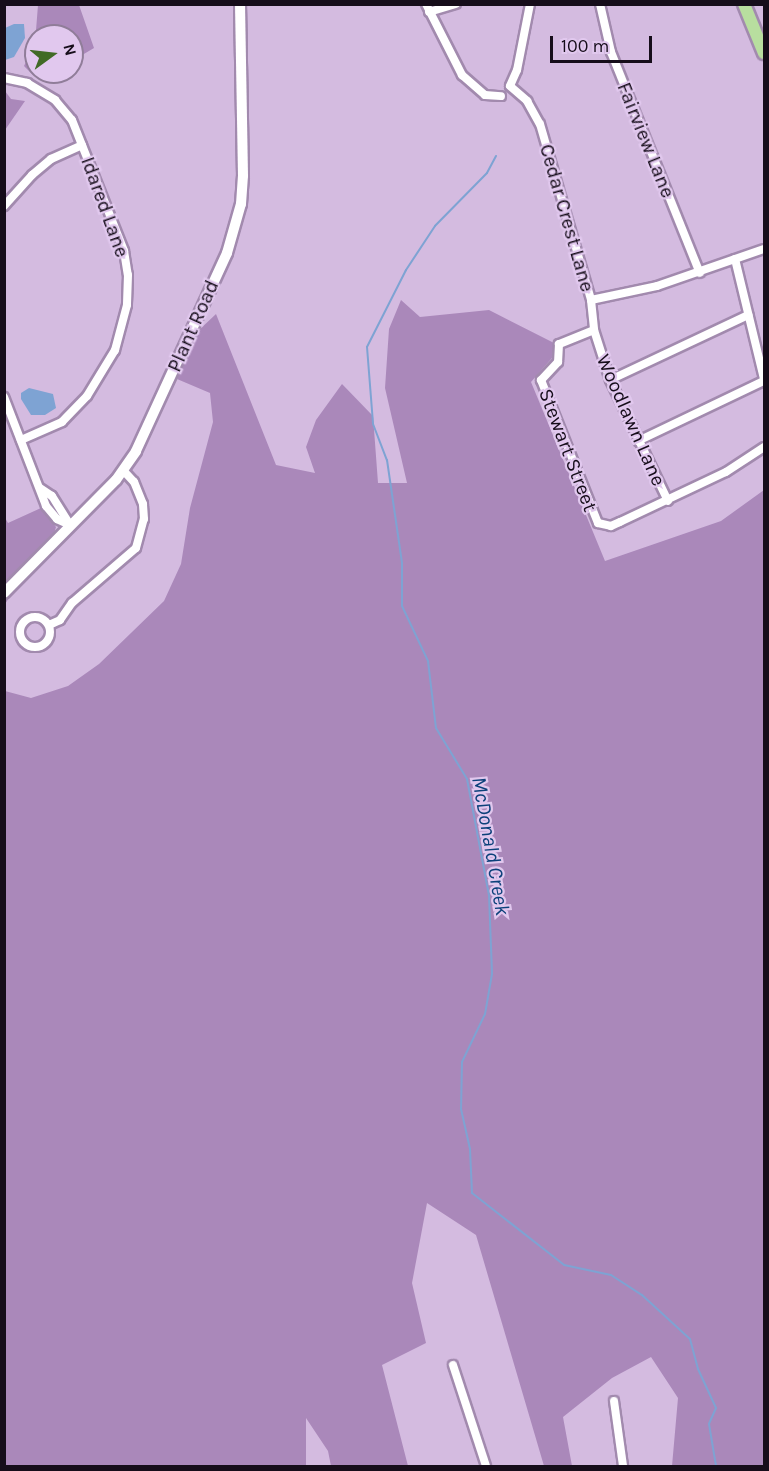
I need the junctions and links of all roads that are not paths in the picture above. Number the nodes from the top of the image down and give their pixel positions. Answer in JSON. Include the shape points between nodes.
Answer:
{"nodes":[{"id":1,"x":240,"y":4,"type":"edge"},
{"id":2,"x":456,"y":4,"type":"edge"},
{"id":3,"x":530,"y":4,"type":"edge"},
{"id":4,"x":600,"y":4,"type":"edge"},
{"id":5,"x":744,"y":4,"type":"edge"},
{"id":6,"x":428,"y":8,"type":"edge"},
{"id":7,"x":765,"y":53,"type":"edge"},
{"id":8,"x":4,"y":78,"type":"edge"},
{"id":9,"x":501,"y":96,"type":"dead end"},
{"id":10,"x":82,"y":145,"type":"junction"},
{"id":11,"x":4,"y":206,"type":"edge"},
{"id":12,"x":765,"y":249,"type":"edge"},
{"id":13,"x":735,"y":259,"type":"junction"},
{"id":14,"x":700,"y":273,"type":"junction"},
{"id":15,"x":591,"y":300,"type":"junction"},
{"id":16,"x":748,"y":315,"type":"junction"},
{"id":17,"x":594,"y":330,"type":"junction"},
{"id":18,"x":765,"y":380,"type":"edge"},
{"id":19,"x":610,"y":381,"type":"junction"},
{"id":20,"x":4,"y":397,"type":"edge"},
{"id":21,"x":21,"y":440,"type":"junction"},
{"id":22,"x":638,"y":441,"type":"junction"},
{"id":23,"x":765,"y":447,"type":"edge"},
{"id":24,"x":123,"y":470,"type":"junction"},
{"id":25,"x":668,"y":501,"type":"junction"},
{"id":26,"x":70,"y":525,"type":"junction"},
{"id":27,"x":4,"y":593,"type":"edge"},
{"id":28,"x":49,"y":625,"type":"dead end"},
{"id":29,"x":453,"y":1365,"type":"dead end"},
{"id":30,"x":614,"y":1401,"type":"dead end"},
{"id":31,"x":486,"y":1467,"type":"edge"},
{"id":32,"x":623,"y":1467,"type":"edge"}],
"edges":[{"from":1,"to":24,"type":"street","name":"Plant Road","via":[[243,176],[237,221],[154,418]]},
{"from":2,"to":6,"type":"street"},
{"from":3,"to":15,"type":"street","name":"Cedar Crest Lane","via":[[510,86],[527,101],[540,124]]},
{"from":4,"to":14,"type":"street","name":"Fairview Lane","via":[[610,52]]},
{"from":5,"to":7,"type":"main road"},
{"from":6,"to":9,"type":"street","via":[[462,75],[485,95]]},
{"from":8,"to":10,"type":"street","name":"Idared Lane","via":[[27,83],[55,100],[72,120]]},
{"from":10,"to":11,"type":"street","via":[[38,170]]},
{"from":10,"to":21,"type":"street","name":"Idared Lane","via":[[124,251],[127,305],[115,350],[87,396],[62,422]]},
{"from":12,"to":13,"type":"street","name":"Cedar Crest Lane"},
{"from":13,"to":14,"type":"street","name":"Cedar Crest Lane"},
{"from":13,"to":16,"type":"street"},
{"from":14,"to":15,"type":"street","name":"Cedar Crest Lane"},
{"from":15,"to":17,"type":"street","name":"Woodlawn Lane"},
{"from":16,"to":18,"type":"street"},
{"from":16,"to":19,"type":"street"},
{"from":17,"to":19,"type":"street","name":"Woodlawn Lane"},
{"from":17,"to":25,"type":"street","name":"Stewart Street","via":[[559,344],[558,362],[541,381],[590,513],[598,523],[611,526]]},
{"from":18,"to":22,"type":"street"},
{"from":19,"to":22,"type":"street","name":"Woodlawn Lane"},
{"from":20,"to":21,"type":"street"},
{"from":21,"to":26,"type":"street","via":[[40,488],[52,496]]},
{"from":22,"to":25,"type":"street","name":"Woodlawn Lane"},
{"from":23,"to":25,"type":"street","name":"Woodlawn Lane"},
{"from":24,"to":26,"type":"street","name":"Plant Road"},
{"from":24,"to":28,"type":"street","via":[[134,482],[143,504],[144,519],[136,548],[72,603],[60,620]]},
{"from":26,"to":27,"type":"street","name":"Plant Road"},
{"from":29,"to":31,"type":"street"},
{"from":30,"to":32,"type":"street"}]}
